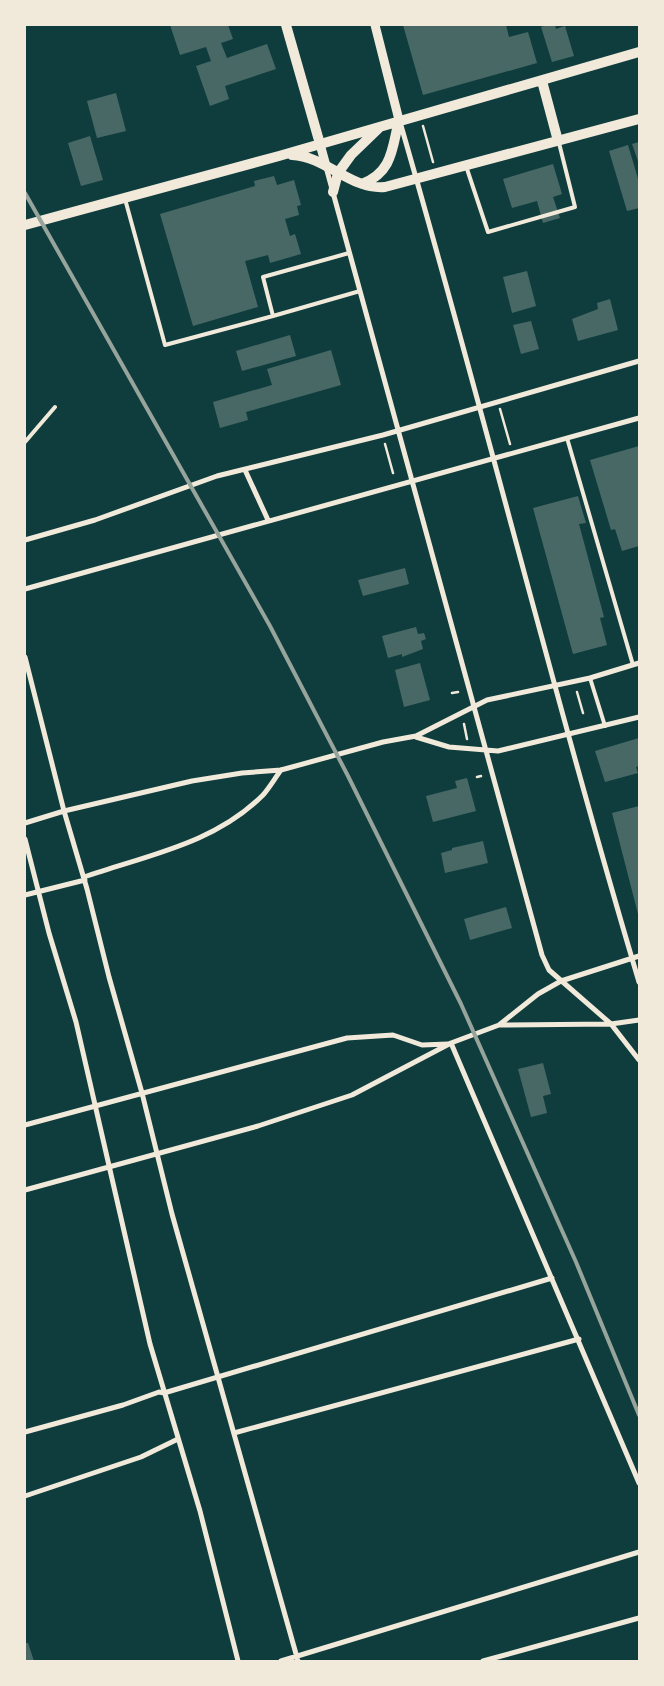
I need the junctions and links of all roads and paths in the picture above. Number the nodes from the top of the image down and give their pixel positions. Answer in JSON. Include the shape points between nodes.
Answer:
{"nodes":[{"id":1,"x":286,"y":25,"type":"edge"},
{"id":2,"x":375,"y":25,"type":"edge"},
{"id":3,"x":639,"y":52,"type":"edge"},
{"id":4,"x":542,"y":81,"type":"junction"},
{"id":5,"x":639,"y":119,"type":"edge"},
{"id":6,"x":400,"y":120,"type":"junction"},
{"id":7,"x":423,"y":124,"type":"dead end"},
{"id":8,"x":381,"y":125,"type":"junction"},
{"id":9,"x":558,"y":141,"type":"junction"},
{"id":10,"x":320,"y":144,"type":"junction"},
{"id":11,"x":278,"y":156,"type":"junction"},
{"id":12,"x":433,"y":163,"type":"dead end"},
{"id":13,"x":326,"y":166,"type":"junction"},
{"id":14,"x":466,"y":166,"type":"junction"},
{"id":15,"x":338,"y":173,"type":"junction"},
{"id":16,"x":417,"y":179,"type":"junction"},
{"id":17,"x":362,"y":184,"type":"junction"},
{"id":18,"x":333,"y":192,"type":"junction"},
{"id":19,"x":125,"y":197,"type":"junction"},
{"id":20,"x":25,"y":225,"type":"edge"},
{"id":21,"x":350,"y":253,"type":"junction"},
{"id":22,"x":360,"y":291,"type":"junction"},
{"id":23,"x":273,"y":316,"type":"junction"},
{"id":24,"x":639,"y":361,"type":"edge"},
{"id":25,"x":480,"y":406,"type":"junction"},
{"id":26,"x":55,"y":407,"type":"dead end"},
{"id":27,"x":500,"y":409,"type":"dead end"},
{"id":28,"x":639,"y":418,"type":"edge"},
{"id":29,"x":398,"y":430,"type":"junction"},
{"id":30,"x":567,"y":438,"type":"junction"},
{"id":31,"x":25,"y":442,"type":"edge"},
{"id":32,"x":385,"y":443,"type":"dead end"},
{"id":33,"x":510,"y":444,"type":"dead end"},
{"id":34,"x":493,"y":459,"type":"junction"},
{"id":35,"x":245,"y":470,"type":"junction"},
{"id":36,"x":393,"y":473,"type":"dead end"},
{"id":37,"x":412,"y":481,"type":"junction"},
{"id":38,"x":268,"y":520,"type":"junction"},
{"id":39,"x":25,"y":540,"type":"edge"},
{"id":40,"x":25,"y":589,"type":"edge"},
{"id":41,"x":25,"y":656,"type":"edge"},
{"id":42,"x":636,"y":664,"type":"edge"},
{"id":43,"x":590,"y":678,"type":"junction"},
{"id":44,"x":554,"y":686,"type":"junction"},
{"id":45,"x":458,"y":692,"type":"dead end"},
{"id":46,"x":577,"y":692,"type":"dead end"},
{"id":47,"x":452,"y":694,"type":"dead end"},
{"id":48,"x":474,"y":707,"type":"junction"},
{"id":49,"x":583,"y":713,"type":"dead end"},
{"id":50,"x":639,"y":716,"type":"edge"},
{"id":51,"x":464,"y":724,"type":"dead end"},
{"id":52,"x":605,"y":726,"type":"junction"},
{"id":53,"x":567,"y":735,"type":"junction"},
{"id":54,"x":416,"y":736,"type":"junction"},
{"id":55,"x":468,"y":740,"type":"dead end"},
{"id":56,"x":487,"y":750,"type":"junction"},
{"id":57,"x":281,"y":770,"type":"junction"},
{"id":58,"x":64,"y":810,"type":"junction"},
{"id":59,"x":25,"y":823,"type":"edge"},
{"id":60,"x":25,"y":838,"type":"edge"},
{"id":61,"x":84,"y":878,"type":"junction"},
{"id":62,"x":39,"y":892,"type":"junction"},
{"id":63,"x":25,"y":895,"type":"edge"},
{"id":64,"x":639,"y":956,"type":"edge"},
{"id":65,"x":632,"y":958,"type":"junction"},
{"id":66,"x":561,"y":981,"type":"junction"},
{"id":67,"x":639,"y":982,"type":"edge"},
{"id":68,"x":639,"y":1020,"type":"edge"},
{"id":69,"x":499,"y":1024,"type":"junction"},
{"id":70,"x":610,"y":1024,"type":"junction"},
{"id":71,"x":451,"y":1043,"type":"junction"},
{"id":72,"x":639,"y":1060,"type":"edge"},
{"id":73,"x":142,"y":1093,"type":"junction"},
{"id":74,"x":94,"y":1106,"type":"junction"},
{"id":75,"x":25,"y":1125,"type":"edge"},
{"id":76,"x":157,"y":1154,"type":"junction"},
{"id":77,"x":108,"y":1169,"type":"junction"},
{"id":78,"x":25,"y":1190,"type":"edge"},
{"id":79,"x":552,"y":1278,"type":"junction"},
{"id":80,"x":579,"y":1339,"type":"junction"},
{"id":81,"x":217,"y":1378,"type":"junction"},
{"id":82,"x":164,"y":1393,"type":"junction"},
{"id":83,"x":25,"y":1432,"type":"edge"},
{"id":84,"x":234,"y":1433,"type":"junction"},
{"id":85,"x":178,"y":1439,"type":"junction"},
{"id":86,"x":639,"y":1483,"type":"edge"},
{"id":87,"x":25,"y":1496,"type":"edge"},
{"id":88,"x":639,"y":1552,"type":"edge"},
{"id":89,"x":639,"y":1618,"type":"edge"},
{"id":90,"x":298,"y":1658,"type":"edge"},
{"id":91,"x":238,"y":1661,"type":"edge"},
{"id":92,"x":281,"y":1661,"type":"edge"},
{"id":93,"x":483,"y":1661,"type":"edge"}],
"edges":[{"from":1,"to":10,"type":"main road"},
{"from":2,"to":6,"type":"street"},
{"from":3,"to":4,"type":"main road"},
{"from":4,"to":6,"type":"main road"},
{"from":4,"to":9,"type":"main road"},
{"from":5,"to":9,"type":"main road"},
{"from":6,"to":8,"type":"main road"},
{"from":6,"to":16,"type":"street"},
{"from":6,"to":17,"type":"main road","via":[[386,167],[374,180]]},
{"from":7,"to":12,"type":"path"},
{"from":8,"to":10,"type":"main road"},
{"from":8,"to":15,"type":"main road"},
{"from":9,"to":14,"type":"main road"},
{"from":9,"to":14,"type":"lane","via":[[575,207],[488,232]]},
{"from":10,"to":11,"type":"main road"},
{"from":10,"to":13,"type":"street"},
{"from":11,"to":13,"type":"main road","via":[[305,155]]},
{"from":11,"to":19,"type":"main road"},
{"from":13,"to":15,"type":"main road"},
{"from":13,"to":18,"type":"street"},
{"from":14,"to":16,"type":"main road"},
{"from":15,"to":17,"type":"main road"},
{"from":15,"to":18,"type":"main road"},
{"from":16,"to":17,"type":"main road","via":[[385,187],[373,188]]},
{"from":16,"to":25,"type":"street"},
{"from":18,"to":21,"type":"street"},
{"from":19,"to":20,"type":"main road"},
{"from":19,"to":23,"type":"lane","via":[[165,345]]},
{"from":21,"to":22,"type":"street"},
{"from":21,"to":23,"type":"lane","via":[[263,277]]},
{"from":22,"to":23,"type":"lane"},
{"from":22,"to":29,"type":"street"},
{"from":24,"to":25,"type":"street"},
{"from":25,"to":29,"type":"street"},
{"from":25,"to":34,"type":"street"},
{"from":26,"to":31,"type":"lane"},
{"from":27,"to":33,"type":"path"},
{"from":28,"to":30,"type":"street"},
{"from":29,"to":35,"type":"street"},
{"from":29,"to":37,"type":"street"},
{"from":30,"to":34,"type":"street"},
{"from":30,"to":42,"type":"lane"},
{"from":32,"to":36,"type":"path"},
{"from":34,"to":37,"type":"street"},
{"from":34,"to":44,"type":"street"},
{"from":35,"to":38,"type":"street"},
{"from":35,"to":39,"type":"street","via":[[217,476],[95,520]]},
{"from":37,"to":38,"type":"street"},
{"from":37,"to":48,"type":"street"},
{"from":38,"to":40,"type":"street"},
{"from":41,"to":58,"type":"street"},
{"from":42,"to":43,"type":"street"},
{"from":43,"to":44,"type":"street"},
{"from":43,"to":52,"type":"lane"},
{"from":44,"to":48,"type":"street","via":[[487,700]]},
{"from":44,"to":53,"type":"street"},
{"from":45,"to":47,"type":"path"},
{"from":46,"to":49,"type":"path"},
{"from":48,"to":54,"type":"street"},
{"from":48,"to":56,"type":"street"},
{"from":50,"to":52,"type":"street"},
{"from":51,"to":55,"type":"path"},
{"from":52,"to":53,"type":"street"},
{"from":53,"to":56,"type":"street","via":[[498,751]]},
{"from":53,"to":65,"type":"street"},
{"from":54,"to":56,"type":"street","via":[[449,747]]},
{"from":54,"to":57,"type":"street"},
{"from":56,"to":66,"type":"street","via":[[542,956],[549,970]]},
{"from":57,"to":58,"type":"street","via":[[192,781]]},
{"from":57,"to":61,"type":"street","via":[[263,795],[209,834]]},
{"from":58,"to":59,"type":"street"},
{"from":58,"to":61,"type":"street"},
{"from":60,"to":62,"type":"street"},
{"from":61,"to":62,"type":"street"},
{"from":61,"to":73,"type":"street"},
{"from":62,"to":63,"type":"street"},
{"from":62,"to":74,"type":"street","via":[[76,1022]]},
{"from":64,"to":65,"type":"street"},
{"from":65,"to":66,"type":"street"},
{"from":65,"to":67,"type":"street"},
{"from":66,"to":69,"type":"street"},
{"from":66,"to":70,"type":"street"},
{"from":68,"to":70,"type":"street"},
{"from":69,"to":70,"type":"street"},
{"from":69,"to":71,"type":"street"},
{"from":70,"to":72,"type":"street"},
{"from":71,"to":73,"type":"street","via":[[422,1044],[393,1035],[347,1038]]},
{"from":71,"to":76,"type":"street","via":[[352,1095]]},
{"from":71,"to":79,"type":"street"},
{"from":73,"to":74,"type":"street"},
{"from":73,"to":76,"type":"street"},
{"from":74,"to":75,"type":"street"},
{"from":74,"to":77,"type":"street"},
{"from":76,"to":77,"type":"street"},
{"from":76,"to":81,"type":"street"},
{"from":77,"to":78,"type":"street"},
{"from":77,"to":82,"type":"street"},
{"from":79,"to":80,"type":"street"},
{"from":79,"to":81,"type":"street"},
{"from":80,"to":84,"type":"street"},
{"from":80,"to":86,"type":"street"},
{"from":81,"to":82,"type":"street"},
{"from":81,"to":84,"type":"street"},
{"from":82,"to":83,"type":"street"},
{"from":82,"to":85,"type":"street"},
{"from":84,"to":90,"type":"street"},
{"from":85,"to":87,"type":"street","via":[[141,1457]]},
{"from":85,"to":91,"type":"street"},
{"from":88,"to":90,"type":"street"},
{"from":89,"to":93,"type":"street"},
{"from":90,"to":92,"type":"street"}]}
